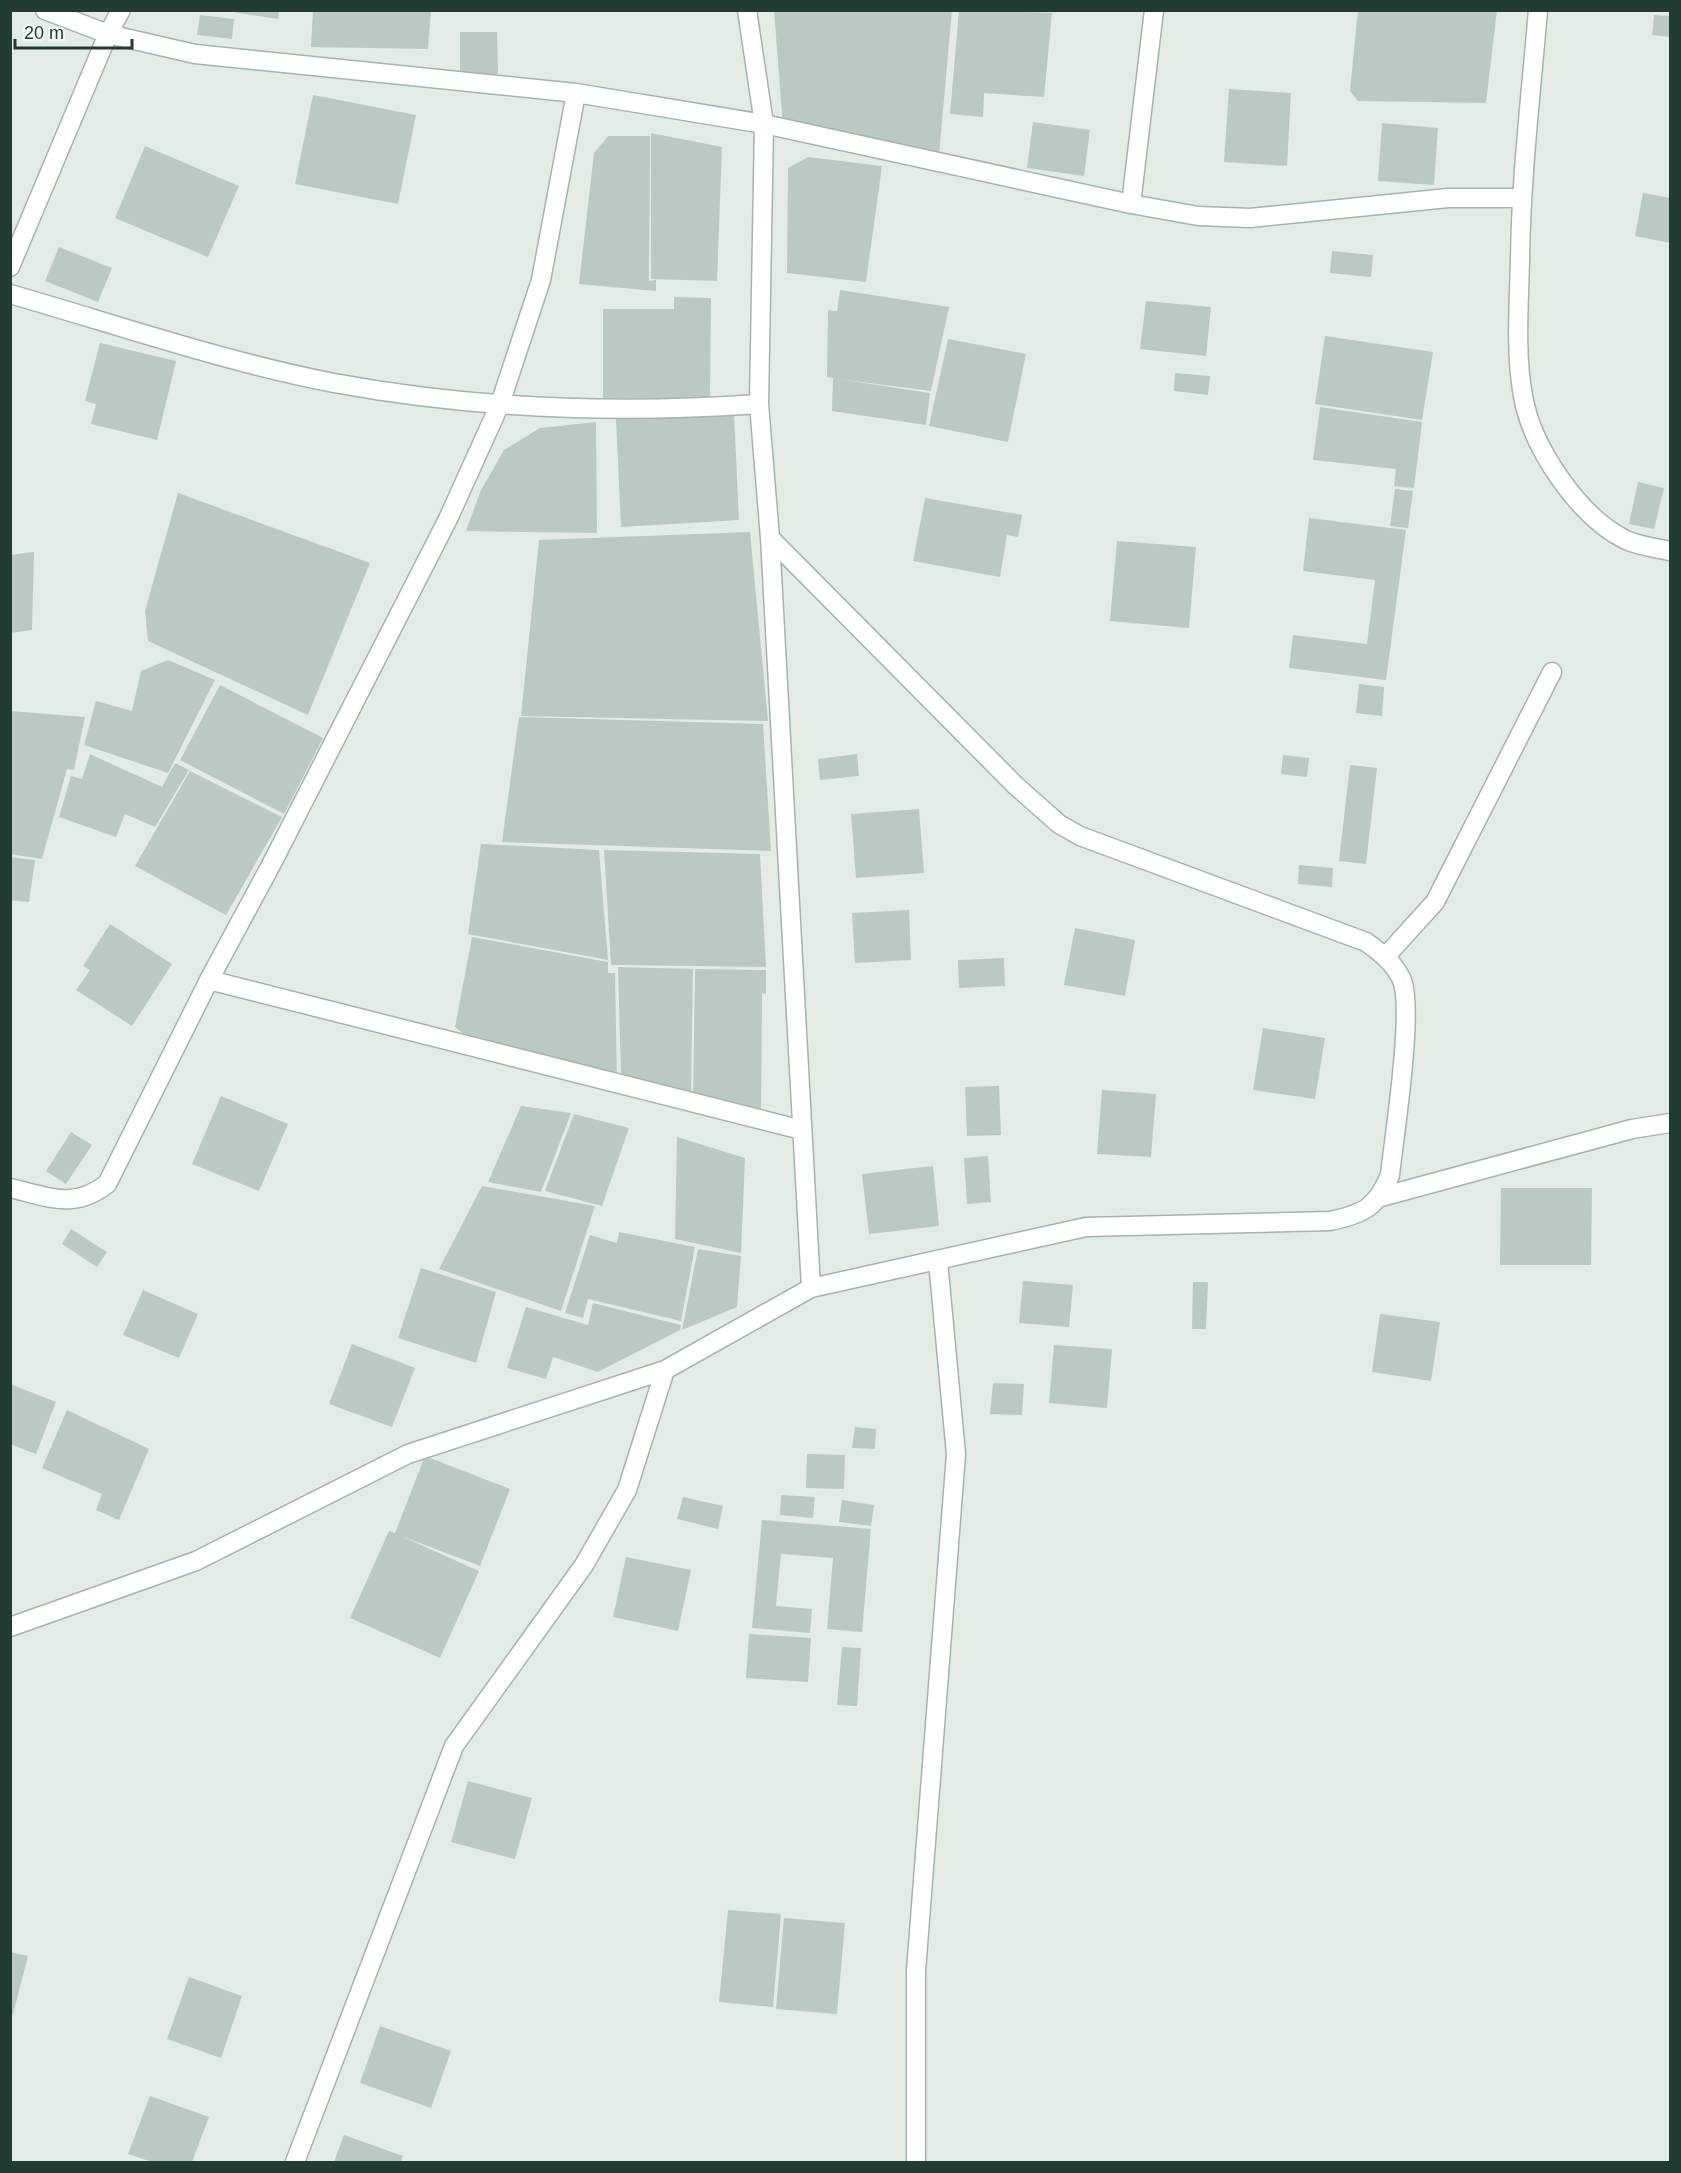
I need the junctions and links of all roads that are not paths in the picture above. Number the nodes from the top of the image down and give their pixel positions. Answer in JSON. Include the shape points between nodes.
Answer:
{"nodes":[{"id":1,"x":45,"y":10,"type":"edge"},
{"id":2,"x":121,"y":10,"type":"edge"},
{"id":3,"x":747,"y":10,"type":"edge"},
{"id":4,"x":1154,"y":10,"type":"edge"},
{"id":5,"x":1538,"y":10,"type":"edge"},
{"id":6,"x":108,"y":34,"type":"junction"},
{"id":7,"x":576,"y":93,"type":"junction"},
{"id":8,"x":764,"y":124,"type":"junction"},
{"id":9,"x":1521,"y":198,"type":"junction"},
{"id":10,"x":1131,"y":204,"type":"junction"},
{"id":11,"x":10,"y":267,"type":"edge"},
{"id":12,"x":10,"y":294,"type":"edge"},
{"id":13,"x":500,"y":404,"type":"junction"},
{"id":14,"x":759,"y":404,"type":"junction"},
{"id":15,"x":770,"y":538,"type":"junction"},
{"id":16,"x":1671,"y":551,"type":"edge"},
{"id":17,"x":1552,"y":672,"type":"dead end"},
{"id":18,"x":1386,"y":956,"type":"junction"},
{"id":19,"x":208,"y":980,"type":"junction"},
{"id":20,"x":1671,"y":1123,"type":"edge"},
{"id":21,"x":802,"y":1130,"type":"junction"},
{"id":22,"x":10,"y":1188,"type":"edge"},
{"id":23,"x":1381,"y":1197,"type":"junction"},
{"id":24,"x":938,"y":1261,"type":"junction"},
{"id":25,"x":811,"y":1288,"type":"junction"},
{"id":26,"x":666,"y":1370,"type":"junction"},
{"id":27,"x":10,"y":1627,"type":"edge"},
{"id":28,"x":295,"y":2163,"type":"edge"},
{"id":29,"x":916,"y":2163,"type":"edge"}],
"edges":[{"from":1,"to":6,"type":"street"},
{"from":2,"to":6,"type":"street"},
{"from":3,"to":8,"type":"street"},
{"from":4,"to":10,"type":"street"},
{"from":5,"to":9,"type":"street"},
{"from":6,"to":7,"type":"street","via":[[195,54]]},
{"from":6,"to":11,"type":"street"},
{"from":7,"to":8,"type":"street"},
{"from":7,"to":13,"type":"street","via":[[541,280]]},
{"from":8,"to":10,"type":"street"},
{"from":8,"to":14,"type":"street"},
{"from":9,"to":10,"type":"street","via":[[1448,198],[1250,218],[1198,216]]},
{"from":9,"to":16,"type":"street","via":[[1518,352],[1523,398],[1537,441],[1560,480],[1590,514],[1626,540]]},
{"from":12,"to":13,"type":"street","via":[[250,364],[333,383],[417,397]]},
{"from":13,"to":14,"type":"street","via":[[588,411]]},
{"from":13,"to":19,"type":"street","via":[[448,519]]},
{"from":14,"to":15,"type":"street"},
{"from":15,"to":18,"type":"street","via":[[1016,786],[1059,824],[1080,836],[1366,942]]},
{"from":15,"to":21,"type":"street"},
{"from":17,"to":18,"type":"street","via":[[1436,902]]},
{"from":18,"to":23,"type":"street","via":[[1402,979],[1407,1007],[1390,1175]]},
{"from":19,"to":21,"type":"street"},
{"from":19,"to":22,"type":"street","via":[[107,1184],[90,1197],[62,1200]]},
{"from":20,"to":23,"type":"street","via":[[1632,1129]]},
{"from":21,"to":25,"type":"street"},
{"from":23,"to":24,"type":"street","via":[[1354,1216],[1330,1221],[1086,1227]]},
{"from":24,"to":25,"type":"street"},
{"from":24,"to":29,"type":"street","via":[[956,1454],[916,1971]]},
{"from":25,"to":26,"type":"street"},
{"from":26,"to":27,"type":"street","via":[[408,1454],[196,1561]]},
{"from":26,"to":28,"type":"street","via":[[627,1490],[584,1565],[454,1746]]}]}
